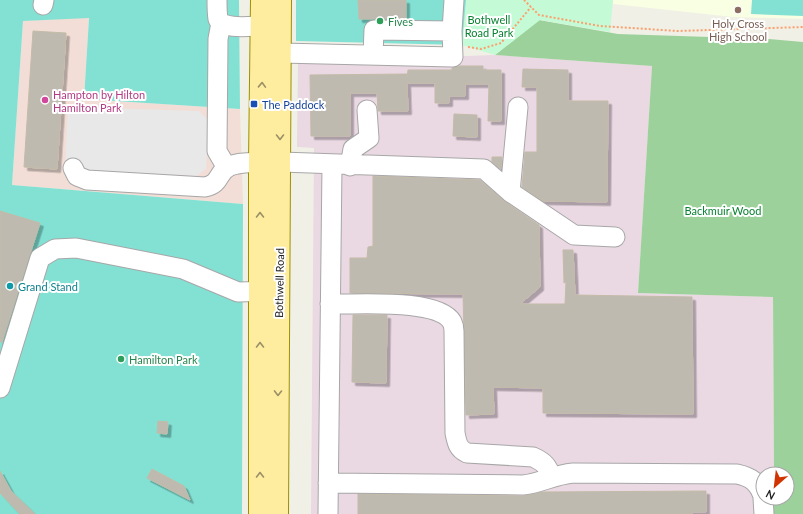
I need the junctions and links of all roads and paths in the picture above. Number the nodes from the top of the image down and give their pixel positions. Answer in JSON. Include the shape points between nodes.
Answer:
{"nodes":[{"id":1,"x":217,"y":0,"type":"edge"},
{"id":2,"x":262,"y":0,"type":"edge"},
{"id":3,"x":280,"y":0,"type":"edge"},
{"id":4,"x":454,"y":0,"type":"edge"},
{"id":5,"x":524,"y":0,"type":"edge"},
{"id":6,"x":531,"y":7,"type":"junction"},
{"id":7,"x":221,"y":23,"type":"junction"},
{"id":8,"x":262,"y":26,"type":"junction"},
{"id":9,"x":803,"y":26,"type":"edge"},
{"id":10,"x":452,"y":38,"type":"junction"},
{"id":11,"x":271,"y":53,"type":"junction"},
{"id":12,"x":373,"y":55,"type":"junction"},
{"id":13,"x":518,"y":107,"type":"dead end"},
{"id":14,"x":367,"y":110,"type":"dead end"},
{"id":15,"x":270,"y":162,"type":"junction"},
{"id":16,"x":341,"y":165,"type":"junction"},
{"id":17,"x":73,"y":168,"type":"dead end"},
{"id":18,"x":227,"y":168,"type":"junction"},
{"id":19,"x":510,"y":192,"type":"junction"},
{"id":20,"x":615,"y":237,"type":"dead end"},
{"id":21,"x":270,"y":291,"type":"junction"},
{"id":22,"x":330,"y":304,"type":"junction"},
{"id":23,"x":0,"y":388,"type":"edge"},
{"id":24,"x":551,"y":477,"type":"junction"},
{"id":25,"x":755,"y":481,"type":"edge"},
{"id":26,"x":328,"y":483,"type":"junction"},
{"id":27,"x":260,"y":514,"type":"edge"},
{"id":28,"x":277,"y":514,"type":"edge"},
{"id":29,"x":328,"y":514,"type":"edge"}],
"edges":[{"from":1,"to":7,"type":"street","via":[[218,18]]},
{"from":2,"to":8,"type":"main road","name":"Bothwell Road"},
{"from":3,"to":11,"type":"main road","name":"Bothwell Road"},
{"from":4,"to":10,"type":"street"},
{"from":5,"to":6,"type":"path"},
{"from":6,"to":9,"type":"path","via":[[539,15],[600,26],[678,31]]},
{"from":6,"to":10,"type":"path","via":[[502,43],[481,49]]},
{"from":7,"to":8,"type":"street","via":[[227,26]]},
{"from":7,"to":18,"type":"street","via":[[218,39],[217,151]]},
{"from":8,"to":11,"type":"main road","name":"Bothwell Road"},
{"from":10,"to":12,"type":"street","via":[[453,57]]},
{"from":10,"to":12,"type":"street","via":[[374,30]]},
{"from":11,"to":12,"type":"street"},
{"from":11,"to":15,"type":"main road","name":"Bothwell Road"},
{"from":13,"to":19,"type":"street"},
{"from":14,"to":16,"type":"street","via":[[369,138],[353,149]]},
{"from":15,"to":16,"type":"street"},
{"from":15,"to":18,"type":"street","via":[[238,163]]},
{"from":15,"to":21,"type":"main road","name":"Bothwell Road"},
{"from":16,"to":19,"type":"street","via":[[484,169]]},
{"from":16,"to":22,"type":"street"},
{"from":17,"to":18,"type":"street","via":[[77,176],[87,180],[205,187],[216,182]]},
{"from":19,"to":20,"type":"street","via":[[574,235]]},
{"from":21,"to":23,"type":"street","via":[[238,292],[183,269],[76,248],[55,249],[40,258]]},
{"from":27,"to":21,"type":"main road","name":"Bothwell Road","one_way":true},
{"from":21,"to":28,"type":"main road","name":"Bothwell Road","one_way":true},
{"from":22,"to":24,"type":"street","via":[[402,304],[433,309],[444,314],[452,322],[454,331],[457,445],[461,450],[473,454],[533,457],[549,468]]},
{"from":22,"to":26,"type":"street"},
{"from":24,"to":25,"type":"street","via":[[573,473],[737,474]]},
{"from":24,"to":26,"type":"street","via":[[537,484],[523,485]]},
{"from":26,"to":29,"type":"street"}]}
